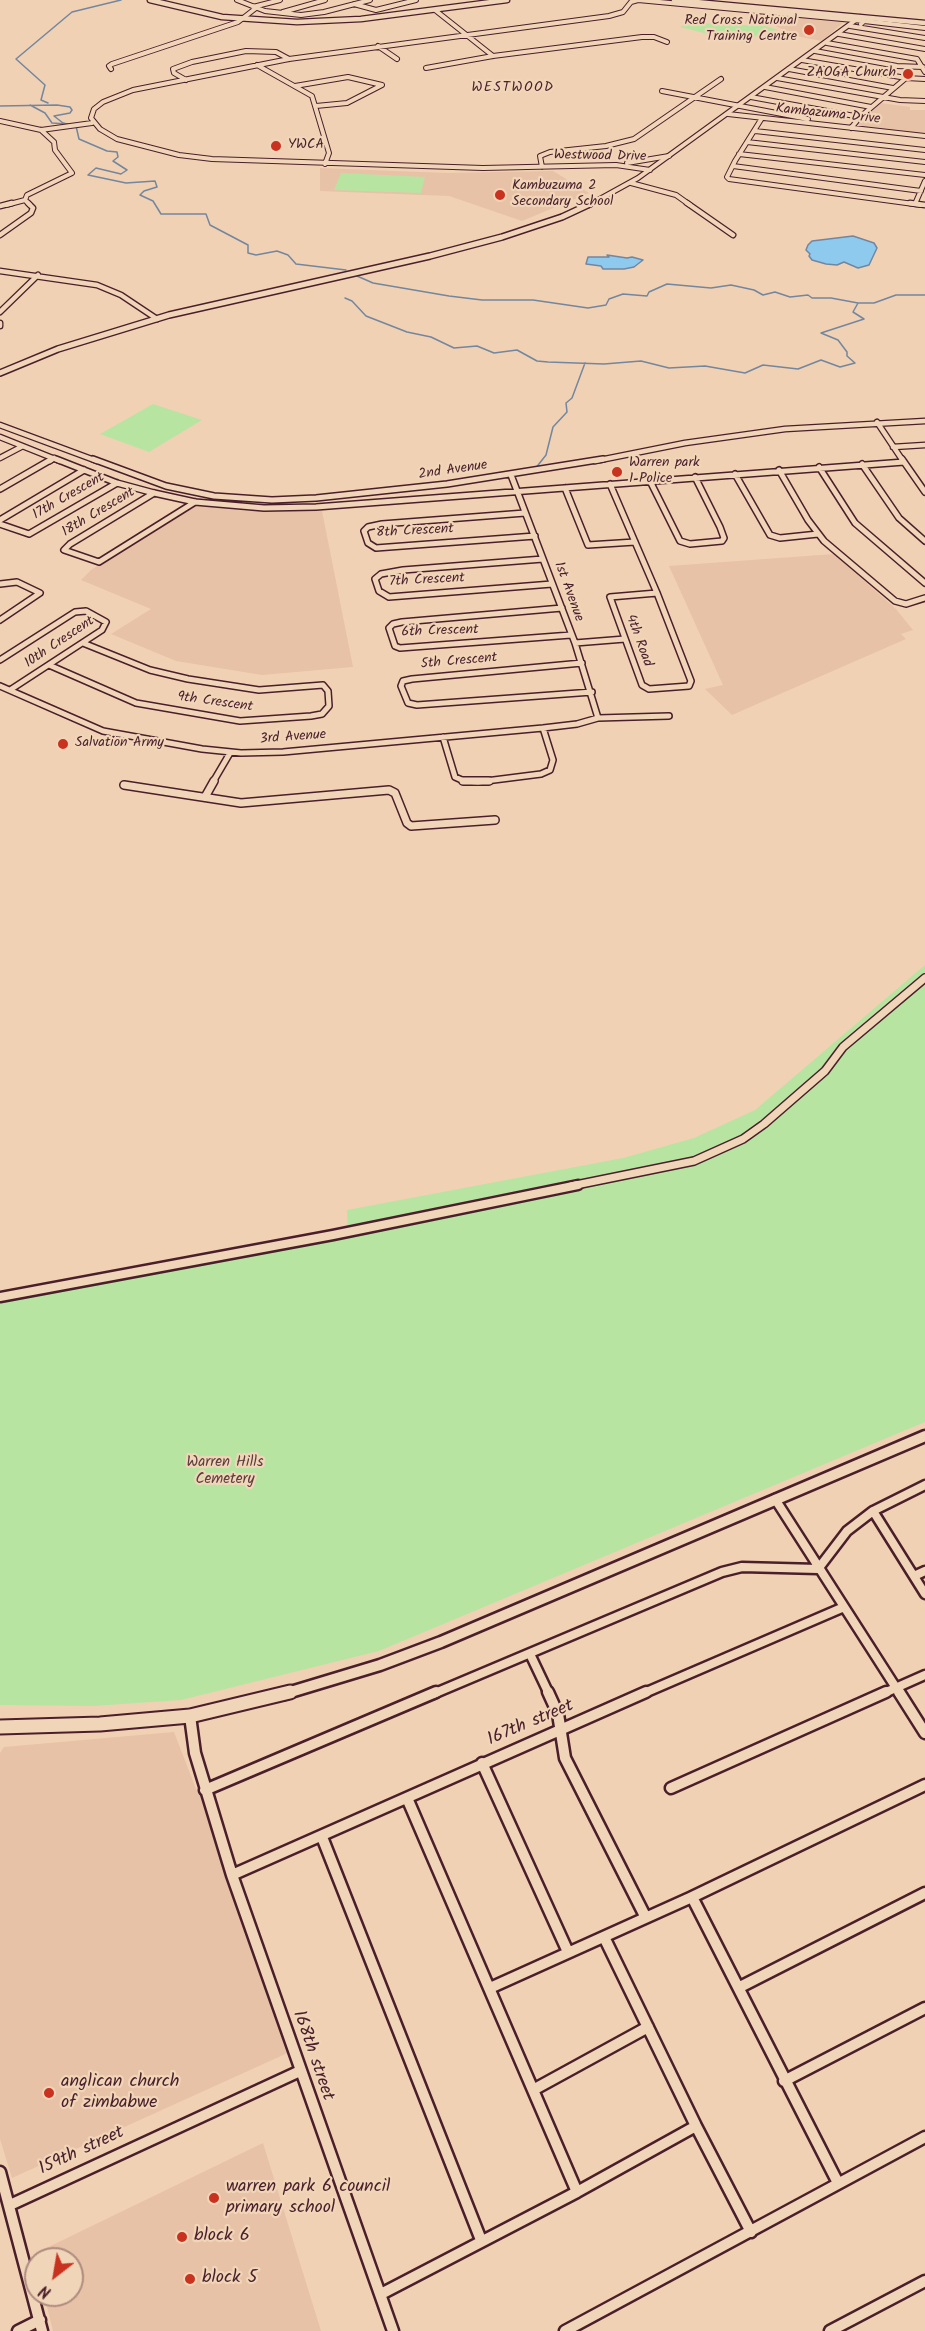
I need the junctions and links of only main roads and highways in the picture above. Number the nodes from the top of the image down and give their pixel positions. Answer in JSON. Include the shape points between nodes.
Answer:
{"nodes":[{"id":1,"x":150,"y":0,"type":"edge"},
{"id":2,"x":507,"y":0,"type":"edge"},
{"id":3,"x":674,"y":0,"type":"edge"},
{"id":4,"x":705,"y":1,"type":"edge"},
{"id":5,"x":925,"y":23,"type":"edge"}],
"edges":[{"from":1,"to":2,"type":"main road","via":[[239,19],[319,22]]},
{"from":3,"to":4,"type":"main road"},
{"from":4,"to":5,"type":"main road","via":[[861,20]]}]}
